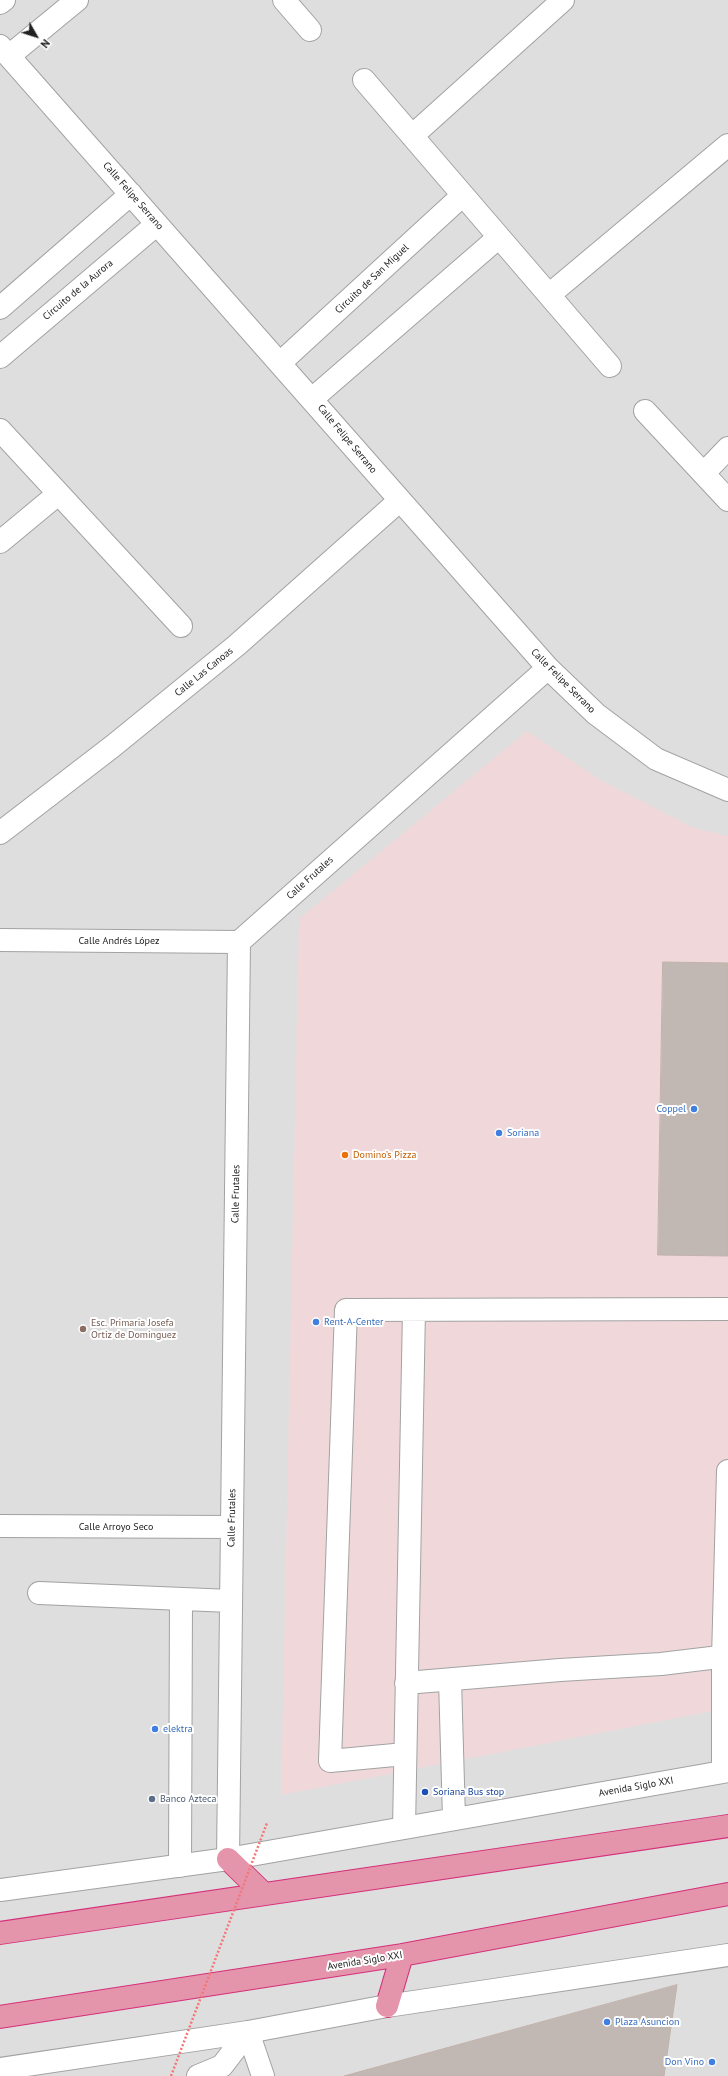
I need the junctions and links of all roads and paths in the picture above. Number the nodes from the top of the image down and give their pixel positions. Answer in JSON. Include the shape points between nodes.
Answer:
{"nodes":[{"id":1,"x":4,"y":0,"type":"edge"},
{"id":2,"x":77,"y":0,"type":"edge"},
{"id":3,"x":284,"y":0,"type":"edge"},
{"id":4,"x":563,"y":0,"type":"edge"},
{"id":5,"x":0,"y":3,"type":"edge"},
{"id":6,"x":310,"y":30,"type":"dead end"},
{"id":7,"x":5,"y":51,"type":"edge"},
{"id":8,"x":364,"y":80,"type":"dead end"},
{"id":9,"x":412,"y":136,"type":"junction"},
{"id":10,"x":728,"y":145,"type":"edge"},
{"id":11,"x":131,"y":194,"type":"junction"},
{"id":12,"x":463,"y":195,"type":"junction"},
{"id":13,"x":157,"y":224,"type":"junction"},
{"id":14,"x":499,"y":237,"type":"junction"},
{"id":15,"x":549,"y":295,"type":"junction"},
{"id":16,"x":0,"y":308,"type":"edge"},
{"id":17,"x":0,"y":357,"type":"edge"},
{"id":18,"x":280,"y":364,"type":"junction"},
{"id":19,"x":610,"y":366,"type":"dead end"},
{"id":20,"x":312,"y":399,"type":"junction"},
{"id":21,"x":645,"y":411,"type":"dead end"},
{"id":22,"x":0,"y":430,"type":"edge"},
{"id":23,"x":728,"y":448,"type":"edge"},
{"id":24,"x":704,"y":473,"type":"junction"},
{"id":25,"x":58,"y":494,"type":"junction"},
{"id":26,"x":728,"y":500,"type":"edge"},
{"id":27,"x":399,"y":501,"type":"junction"},
{"id":28,"x":0,"y":542,"type":"edge"},
{"id":29,"x":181,"y":626,"type":"dead end"},
{"id":30,"x":548,"y":668,"type":"junction"},
{"id":31,"x":728,"y":790,"type":"edge"},
{"id":32,"x":0,"y":833,"type":"edge"},
{"id":33,"x":0,"y":940,"type":"edge"},
{"id":34,"x":239,"y":942,"type":"junction"},
{"id":35,"x":728,"y":1309,"type":"edge"},
{"id":36,"x":414,"y":1310,"type":"junction"},
{"id":37,"x":728,"y":1470,"type":"edge"},
{"id":38,"x":0,"y":1526,"type":"edge"},
{"id":39,"x":232,"y":1527,"type":"junction"},
{"id":40,"x":39,"y":1593,"type":"dead end"},
{"id":41,"x":181,"y":1599,"type":"junction"},
{"id":42,"x":232,"y":1601,"type":"junction"},
{"id":43,"x":726,"y":1657,"type":"edge"},
{"id":44,"x":450,"y":1680,"type":"junction"},
{"id":45,"x":406,"y":1683,"type":"junction"},
{"id":46,"x":405,"y":1754,"type":"junction"},
{"id":47,"x":726,"y":1772,"type":"edge"},
{"id":48,"x":454,"y":1818,"type":"junction"},
{"id":49,"x":267,"y":1823,"type":"dead end"},
{"id":50,"x":728,"y":1826,"type":"edge"},
{"id":51,"x":404,"y":1828,"type":"junction"},
{"id":52,"x":228,"y":1859,"type":"junction"},
{"id":53,"x":180,"y":1866,"type":"junction"},
{"id":54,"x":0,"y":1890,"type":"edge"},
{"id":55,"x":264,"y":1894,"type":"junction"},
{"id":56,"x":728,"y":1894,"type":"edge"},
{"id":57,"x":0,"y":1933,"type":"edge"},
{"id":58,"x":402,"y":1955,"type":"junction"},
{"id":59,"x":725,"y":1956,"type":"edge"},
{"id":60,"x":387,"y":2006,"type":"junction"},
{"id":61,"x":0,"y":2017,"type":"edge"},
{"id":62,"x":248,"y":2032,"type":"junction"},
{"id":63,"x":0,"y":2069,"type":"edge"},
{"id":64,"x":171,"y":2076,"type":"edge"},
{"id":65,"x":198,"y":2076,"type":"edge"},
{"id":66,"x":264,"y":2076,"type":"edge"}],
"edges":[{"from":1,"to":5,"type":"street"},
{"from":2,"to":7,"type":"street"},
{"from":3,"to":6,"type":"street"},
{"from":4,"to":9,"type":"street"},
{"from":7,"to":11,"type":"street","name":"Calle Felipe Serrano"},
{"from":8,"to":9,"type":"street"},
{"from":9,"to":12,"type":"street"},
{"from":10,"to":15,"type":"street"},
{"from":11,"to":13,"type":"street","name":"Calle Felipe Serrano"},
{"from":11,"to":16,"type":"street"},
{"from":12,"to":14,"type":"street"},
{"from":12,"to":18,"type":"street","name":"Circuito de San Miguel"},
{"from":13,"to":17,"type":"street","name":"Circuito de la Aurora"},
{"from":13,"to":18,"type":"street","name":"Calle Felipe Serrano"},
{"from":14,"to":15,"type":"street"},
{"from":14,"to":20,"type":"street"},
{"from":15,"to":19,"type":"street"},
{"from":18,"to":20,"type":"street","name":"Calle Felipe Serrano"},
{"from":20,"to":27,"type":"street","name":"Calle Felipe Serrano"},
{"from":21,"to":24,"type":"street"},
{"from":22,"to":25,"type":"street"},
{"from":23,"to":24,"type":"street"},
{"from":24,"to":26,"type":"street"},
{"from":25,"to":28,"type":"street"},
{"from":25,"to":29,"type":"street"},
{"from":27,"to":30,"type":"street","name":"Calle Felipe Serrano"},
{"from":27,"to":32,"type":"street","name":"Calle Las Canoas","via":[[237,645],[113,746]]},
{"from":30,"to":31,"type":"street","name":"Calle Felipe Serrano","via":[[596,714],[656,759]]},
{"from":30,"to":34,"type":"street","name":"Calle Frutales"},
{"from":33,"to":34,"type":"street","name":"Calle Andrés López"},
{"from":34,"to":39,"type":"street","name":"Calle Frutales"},
{"from":35,"to":36,"type":"street"},
{"from":36,"to":45,"type":"street"},
{"from":36,"to":46,"type":"street","via":[[346,1310],[330,1761]]},
{"from":37,"to":43,"type":"street"},
{"from":38,"to":39,"type":"street","name":"Calle Arroyo Seco"},
{"from":39,"to":42,"type":"street","name":"Calle Frutales"},
{"from":40,"to":41,"type":"street"},
{"from":41,"to":42,"type":"street"},
{"from":41,"to":53,"type":"street"},
{"from":42,"to":52,"type":"street","name":"Calle Frutales"},
{"from":43,"to":44,"type":"street"},
{"from":43,"to":47,"type":"street"},
{"from":44,"to":45,"type":"street"},
{"from":44,"to":48,"type":"street"},
{"from":45,"to":46,"type":"street"},
{"from":46,"to":51,"type":"street"},
{"from":47,"to":48,"type":"street","name":"Avenida Siglo XXI"},
{"from":48,"to":51,"type":"street","name":"Avenida Siglo XXI"},
{"from":49,"to":64,"type":"path","bridge":true},
{"from":50,"to":55,"type":"highway"},
{"from":51,"to":52,"type":"street","name":"Avenida Siglo XXI"},
{"from":52,"to":53,"type":"street","name":"Avenida Siglo XXI"},
{"from":52,"to":55,"type":"highway"},
{"from":53,"to":54,"type":"street","name":"Avenida Siglo XXI"},
{"from":55,"to":57,"type":"highway"},
{"from":56,"to":58,"type":"highway","name":"Avenida Siglo XXI"},
{"from":58,"to":60,"type":"highway"},
{"from":58,"to":61,"type":"highway","name":"Avenida Siglo XXI"},
{"from":59,"to":60,"type":"street"},
{"from":60,"to":62,"type":"street"},
{"from":62,"to":63,"type":"street"},
{"from":62,"to":65,"type":"street","via":[[222,2066]]},
{"from":62,"to":66,"type":"street"}]}
